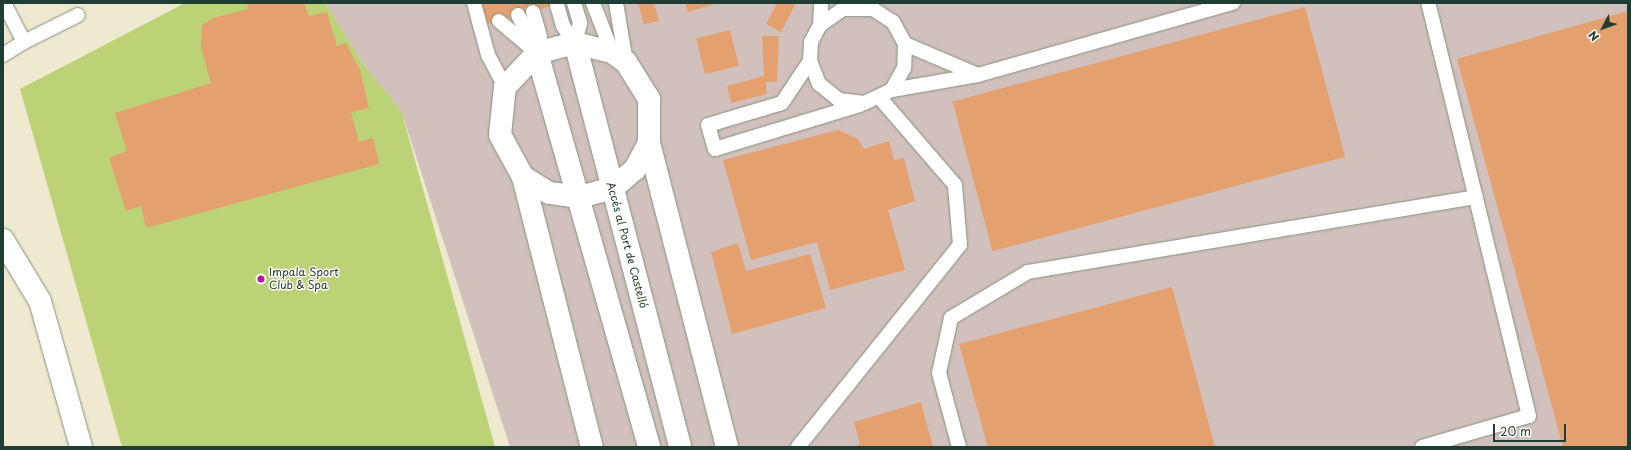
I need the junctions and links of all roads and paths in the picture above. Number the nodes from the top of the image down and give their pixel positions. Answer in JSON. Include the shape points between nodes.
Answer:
{"nodes":[{"id":1,"x":4,"y":3,"type":"edge"},
{"id":2,"x":474,"y":3,"type":"edge"},
{"id":3,"x":574,"y":3,"type":"edge"},
{"id":4,"x":593,"y":3,"type":"edge"},
{"id":5,"x":616,"y":3,"type":"edge"},
{"id":6,"x":821,"y":3,"type":"edge"},
{"id":7,"x":1233,"y":3,"type":"edge"},
{"id":8,"x":1428,"y":3,"type":"edge"},
{"id":9,"x":556,"y":5,"type":"dead end"},
{"id":10,"x":869,"y":6,"type":"edge"},
{"id":11,"x":533,"y":12,"type":"dead end"},
{"id":12,"x":78,"y":15,"type":"dead end"},
{"id":13,"x":518,"y":15,"type":"dead end"},
{"id":14,"x":499,"y":21,"type":"dead end"},
{"id":15,"x":820,"y":25,"type":"junction"},
{"id":16,"x":24,"y":42,"type":"junction"},
{"id":17,"x":574,"y":43,"type":"junction"},
{"id":18,"x":904,"y":44,"type":"junction"},
{"id":19,"x":537,"y":53,"type":"junction"},
{"id":20,"x":3,"y":55,"type":"edge"},
{"id":21,"x":619,"y":57,"type":"junction"},
{"id":22,"x":810,"y":61,"type":"junction"},
{"id":23,"x":978,"y":75,"type":"junction"},
{"id":24,"x":505,"y":87,"type":"junction"},
{"id":25,"x":892,"y":90,"type":"junction"},
{"id":26,"x":880,"y":98,"type":"junction"},
{"id":27,"x":864,"y":103,"type":"junction"},
{"id":28,"x":649,"y":143,"type":"junction"},
{"id":29,"x":523,"y":177,"type":"junction"},
{"id":30,"x":613,"y":188,"type":"junction"},
{"id":31,"x":1476,"y":197,"type":"junction"},
{"id":32,"x":579,"y":198,"type":"junction"},
{"id":33,"x":3,"y":240,"type":"edge"},
{"id":34,"x":82,"y":447,"type":"edge"},
{"id":35,"x":592,"y":447,"type":"edge"},
{"id":36,"x":649,"y":447,"type":"edge"},
{"id":37,"x":680,"y":447,"type":"edge"},
{"id":38,"x":727,"y":447,"type":"edge"},
{"id":39,"x":798,"y":447,"type":"edge"},
{"id":40,"x":959,"y":447,"type":"edge"},
{"id":41,"x":1422,"y":447,"type":"edge"}],
"edges":[{"from":1,"to":16,"type":"lane"},
{"from":2,"to":24,"type":"lane","via":[[488,55]]},
{"from":3,"to":17,"type":"lane","via":[[580,23]]},
{"from":4,"to":21,"type":"lane"},
{"from":5,"to":21,"type":"lane"},
{"from":6,"to":15,"type":"lane"},
{"from":7,"to":23,"type":"lane"},
{"from":8,"to":31,"type":"lane"},
{"from":9,"to":17,"type":"lane","via":[[563,26]]},
{"from":10,"to":15,"type":"lane","via":[[843,9]]},
{"from":10,"to":18,"type":"lane","via":[[893,22]]},
{"from":11,"to":19,"type":"lane","via":[[540,37]]},
{"from":12,"to":16,"type":"lane"},
{"from":13,"to":19,"type":"lane"},
{"from":14,"to":19,"type":"lane"},
{"from":15,"to":22,"type":"lane","via":[[811,42]]},
{"from":16,"to":20,"type":"lane"},
{"from":17,"to":19,"type":"main road"},
{"from":17,"to":21,"type":"main road"},
{"from":17,"to":30,"type":"main road","name":"Accés al Port de Castelló"},
{"from":18,"to":23,"type":"lane"},
{"from":18,"to":25,"type":"lane","via":[[904,68]]},
{"from":19,"to":24,"type":"main road"},
{"from":19,"to":32,"type":"main road"},
{"from":21,"to":28,"type":"main road","via":[[649,99]]},
{"from":22,"to":27,"type":"lane","via":[[819,84],[839,100]]},
{"from":22,"to":27,"type":"lane","via":[[782,103],[708,125],[715,149]]},
{"from":23,"to":25,"type":"lane"},
{"from":24,"to":29,"type":"main road","via":[[500,135]]},
{"from":25,"to":26,"type":"lane"},
{"from":26,"to":27,"type":"lane"},
{"from":26,"to":39,"type":"lane","via":[[954,185],[960,245]]},
{"from":28,"to":30,"type":"main road","via":[[635,169]]},
{"from":28,"to":38,"type":"main road"},
{"from":29,"to":32,"type":"main road","via":[[549,193]]},
{"from":29,"to":35,"type":"main road"},
{"from":30,"to":32,"type":"main road"},
{"from":30,"to":37,"type":"main road","name":"Accés al Port de Castelló"},
{"from":31,"to":40,"type":"lane","via":[[1028,272],[952,318],[939,373]]},
{"from":31,"to":41,"type":"lane","via":[[1529,416]]},
{"from":32,"to":36,"type":"main road"},
{"from":33,"to":34,"type":"main road","via":[[40,301]]}]}
